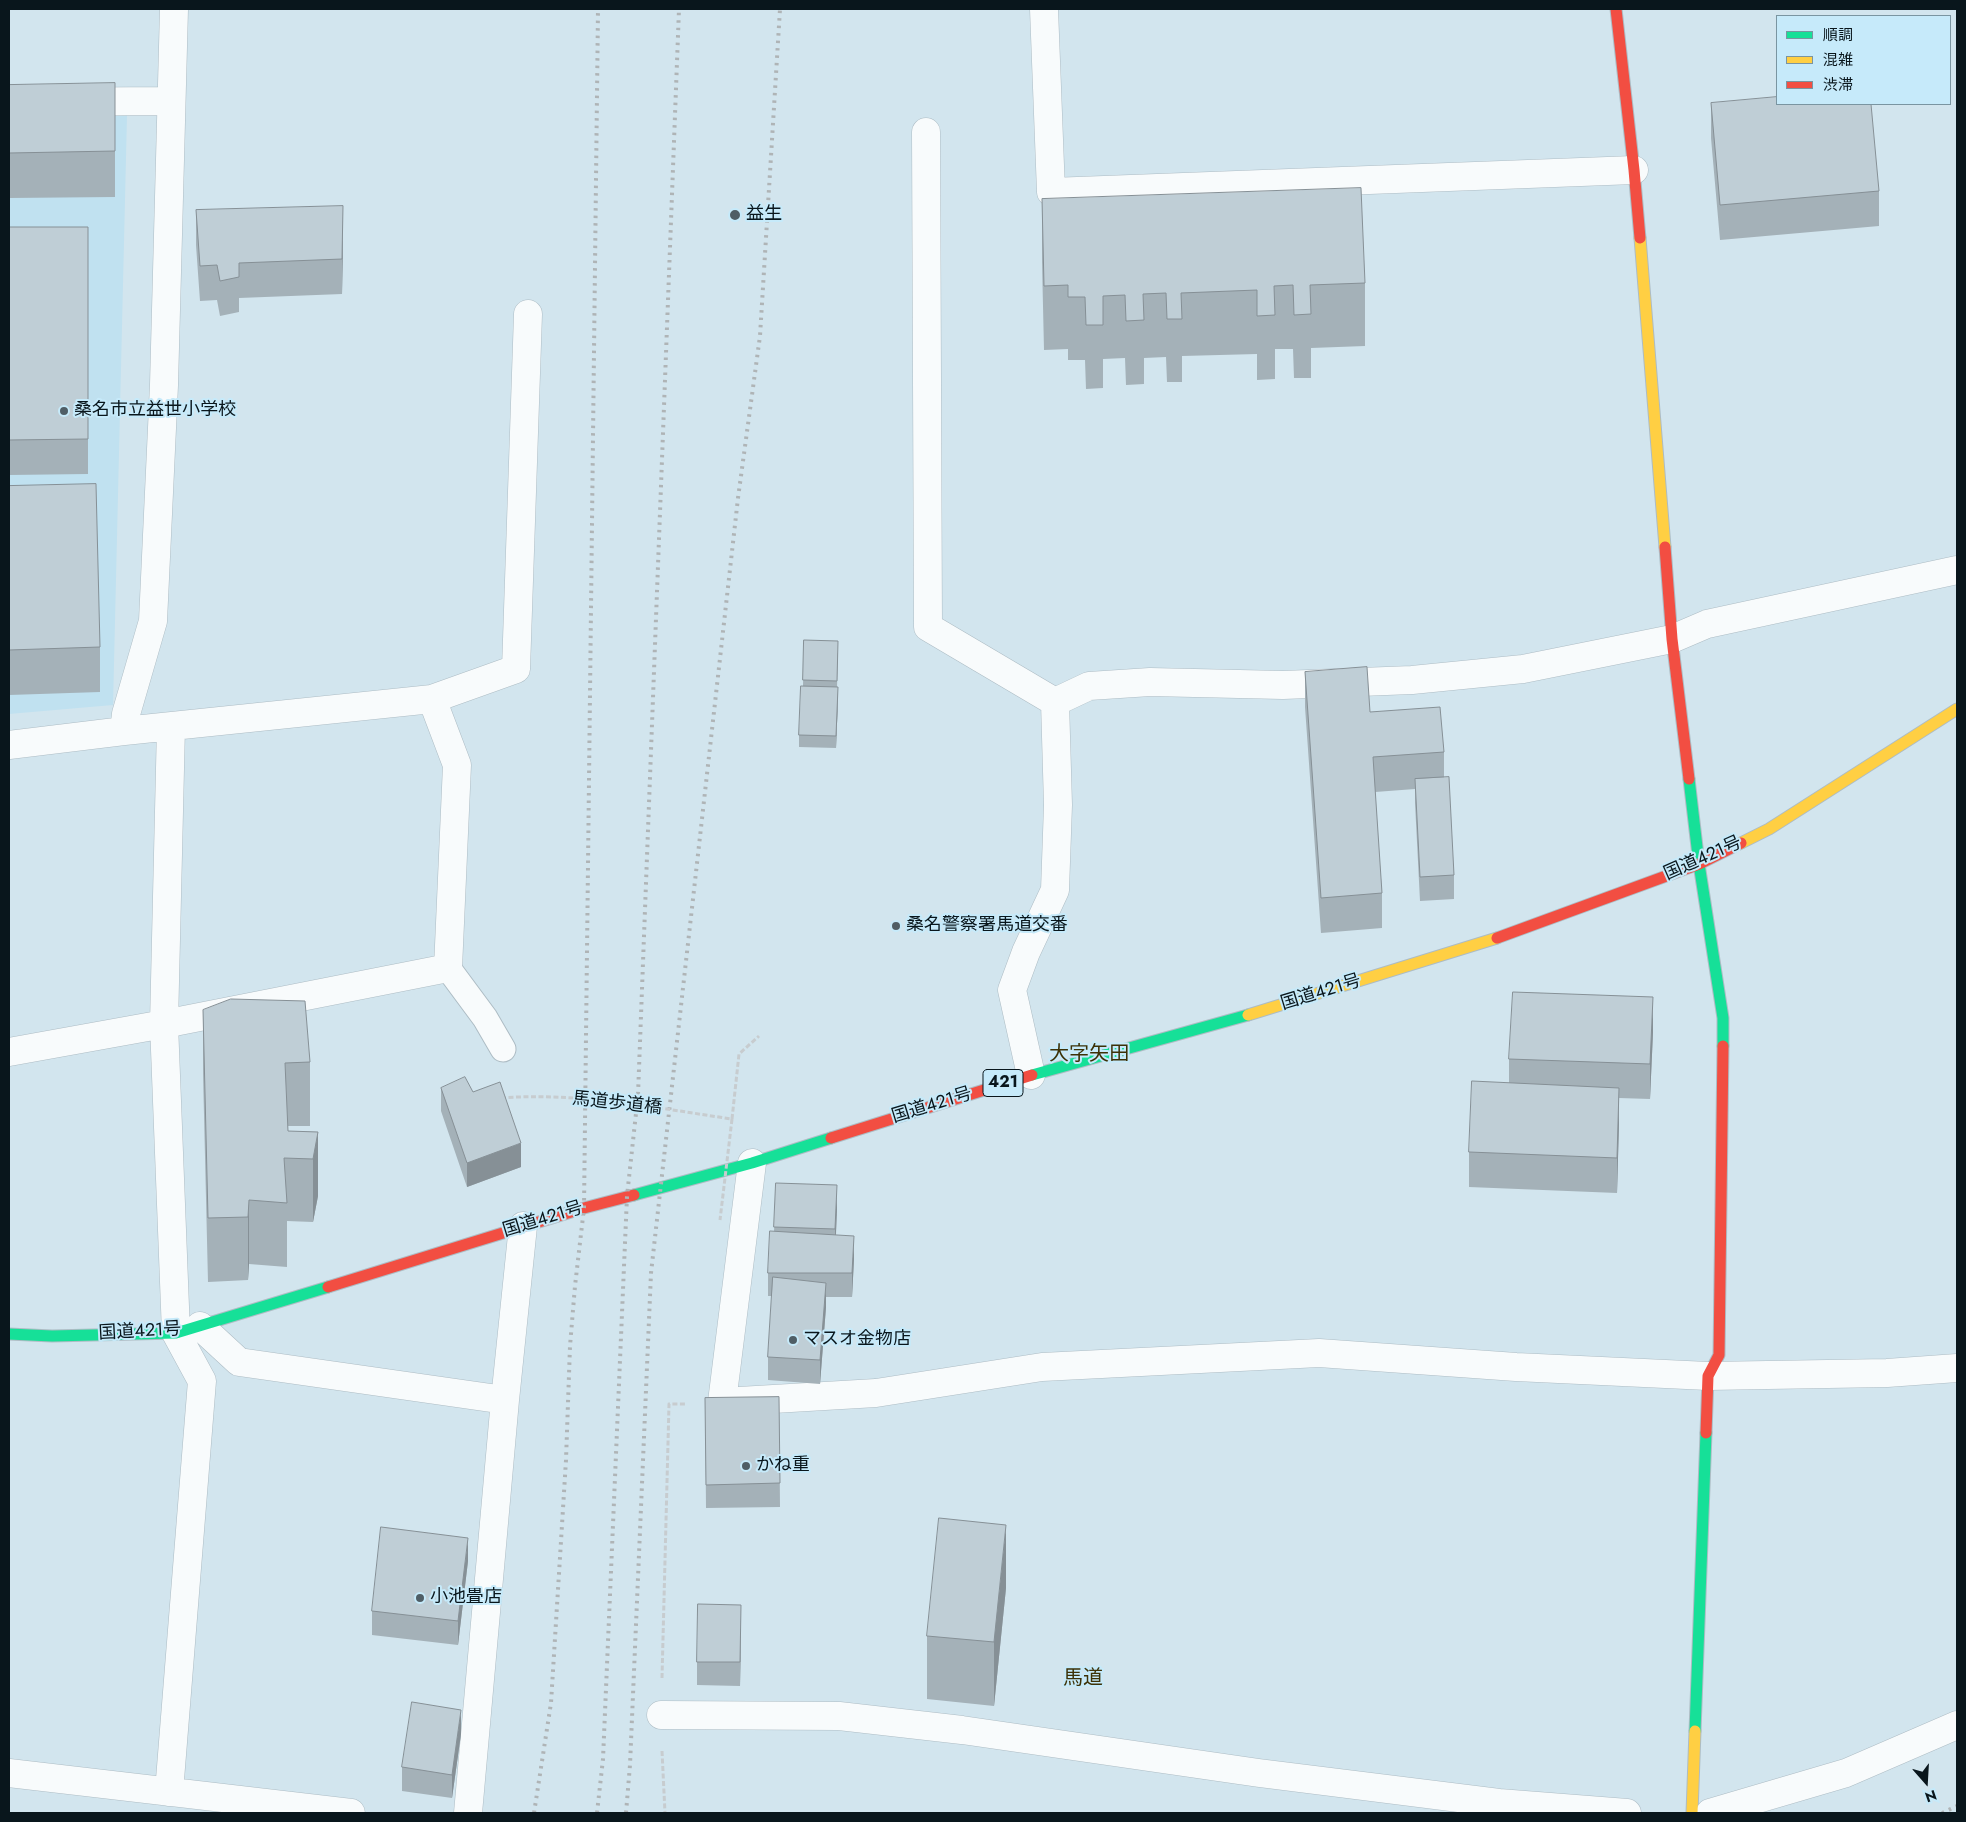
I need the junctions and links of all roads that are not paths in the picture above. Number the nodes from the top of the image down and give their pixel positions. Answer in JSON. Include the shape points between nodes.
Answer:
{"nodes":[{"id":1,"x":174,"y":9,"type":"edge"},
{"id":2,"x":1044,"y":9,"type":"edge"},
{"id":3,"x":1616,"y":9,"type":"edge"},
{"id":4,"x":171,"y":101,"type":"junction"},
{"id":5,"x":9,"y":102,"type":"edge"},
{"id":6,"x":926,"y":132,"type":"dead end"},
{"id":7,"x":1634,"y":170,"type":"junction"},
{"id":8,"x":528,"y":314,"type":"dead end"},
{"id":9,"x":1957,"y":570,"type":"edge"},
{"id":10,"x":1672,"y":640,"type":"junction"},
{"id":11,"x":432,"y":699,"type":"junction"},
{"id":12,"x":1055,"y":702,"type":"junction"},
{"id":13,"x":1957,"y":709,"type":"edge"},
{"id":14,"x":171,"y":726,"type":"junction"},
{"id":15,"x":124,"y":731,"type":"junction"},
{"id":16,"x":9,"y":746,"type":"edge"},
{"id":17,"x":1699,"y":864,"type":"junction"},
{"id":18,"x":448,"y":968,"type":"junction"},
{"id":19,"x":164,"y":1024,"type":"junction"},
{"id":20,"x":503,"y":1049,"type":"road end"},
{"id":21,"x":9,"y":1052,"type":"edge"},
{"id":22,"x":1031,"y":1075,"type":"junction"},
{"id":23,"x":752,"y":1162,"type":"junction"},
{"id":24,"x":523,"y":1226,"type":"junction"},
{"id":25,"x":188,"y":1329,"type":"junction"},
{"id":26,"x":9,"y":1334,"type":"edge"},
{"id":27,"x":1957,"y":1368,"type":"edge"},
{"id":28,"x":1708,"y":1376,"type":"junction"},
{"id":29,"x":504,"y":1400,"type":"junction"},
{"id":30,"x":661,"y":1715,"type":"road end"},
{"id":31,"x":1957,"y":1725,"type":"edge"},
{"id":32,"x":9,"y":1773,"type":"edge"},
{"id":33,"x":169,"y":1792,"type":"junction"},
{"id":34,"x":351,"y":1813,"type":"edge"},
{"id":35,"x":468,"y":1813,"type":"edge"},
{"id":36,"x":1627,"y":1813,"type":"edge"},
{"id":37,"x":1692,"y":1813,"type":"edge"},
{"id":38,"x":1710,"y":1813,"type":"edge"}],
"edges":[{"from":1,"to":4,"type":"street"},
{"from":2,"to":7,"type":"street","via":[[1051,192]]},
{"from":3,"to":7,"type":"main road"},
{"from":4,"to":5,"type":"street"},
{"from":4,"to":15,"type":"street","via":[[164,385],[153,621]]},
{"from":6,"to":12,"type":"street","via":[[928,627]]},
{"from":7,"to":10,"type":"main road"},
{"from":8,"to":11,"type":"street","via":[[516,669]]},
{"from":9,"to":10,"type":"street","via":[[1707,624]]},
{"from":10,"to":12,"type":"street","via":[[1523,669],[1412,680],[1283,685],[1142,682],[1090,686]]},
{"from":10,"to":17,"type":"main road"},
{"from":11,"to":14,"type":"street"},
{"from":11,"to":18,"type":"street","via":[[457,765]]},
{"from":12,"to":22,"type":"street","via":[[1058,805],[1055,890],[1012,990]]},
{"from":13,"to":17,"type":"main road","name":"国道421号","number":"421","via":[[1769,829]]},
{"from":14,"to":15,"type":"street"},
{"from":14,"to":19,"type":"street"},
{"from":15,"to":16,"type":"street"},
{"from":17,"to":22,"type":"main road","name":"国道421号","number":"421","via":[[1504,936],[1253,1014]]},
{"from":17,"to":28,"type":"main road","via":[[1723,1018],[1719,1355]]},
{"from":18,"to":19,"type":"street"},
{"from":18,"to":20,"type":"lane","via":[[485,1018]]},
{"from":19,"to":21,"type":"street"},
{"from":19,"to":25,"type":"street"},
{"from":22,"to":23,"type":"main road","name":"国道421号","number":"421"},
{"from":23,"to":24,"type":"main road","name":"国道421号","number":"421"},
{"from":23,"to":28,"type":"street","via":[[722,1402],[876,1394],[1042,1367],[1319,1353]]},
{"from":24,"to":25,"type":"main road","name":"国道421号","number":"421"},
{"from":24,"to":29,"type":"street"},
{"from":25,"to":26,"type":"main road","name":"国道421号","number":"421","via":[[52,1336]]},
{"from":25,"to":29,"type":"street","via":[[239,1362]]},
{"from":25,"to":33,"type":"street","via":[[202,1381]]},
{"from":27,"to":28,"type":"street","via":[[1887,1373]]},
{"from":28,"to":37,"type":"main road"},
{"from":29,"to":35,"type":"street"},
{"from":30,"to":36,"type":"street","via":[[840,1716],[1499,1803]]},
{"from":31,"to":38,"type":"street","via":[[1846,1773]]},
{"from":32,"to":33,"type":"street"},
{"from":33,"to":34,"type":"street"}]}
